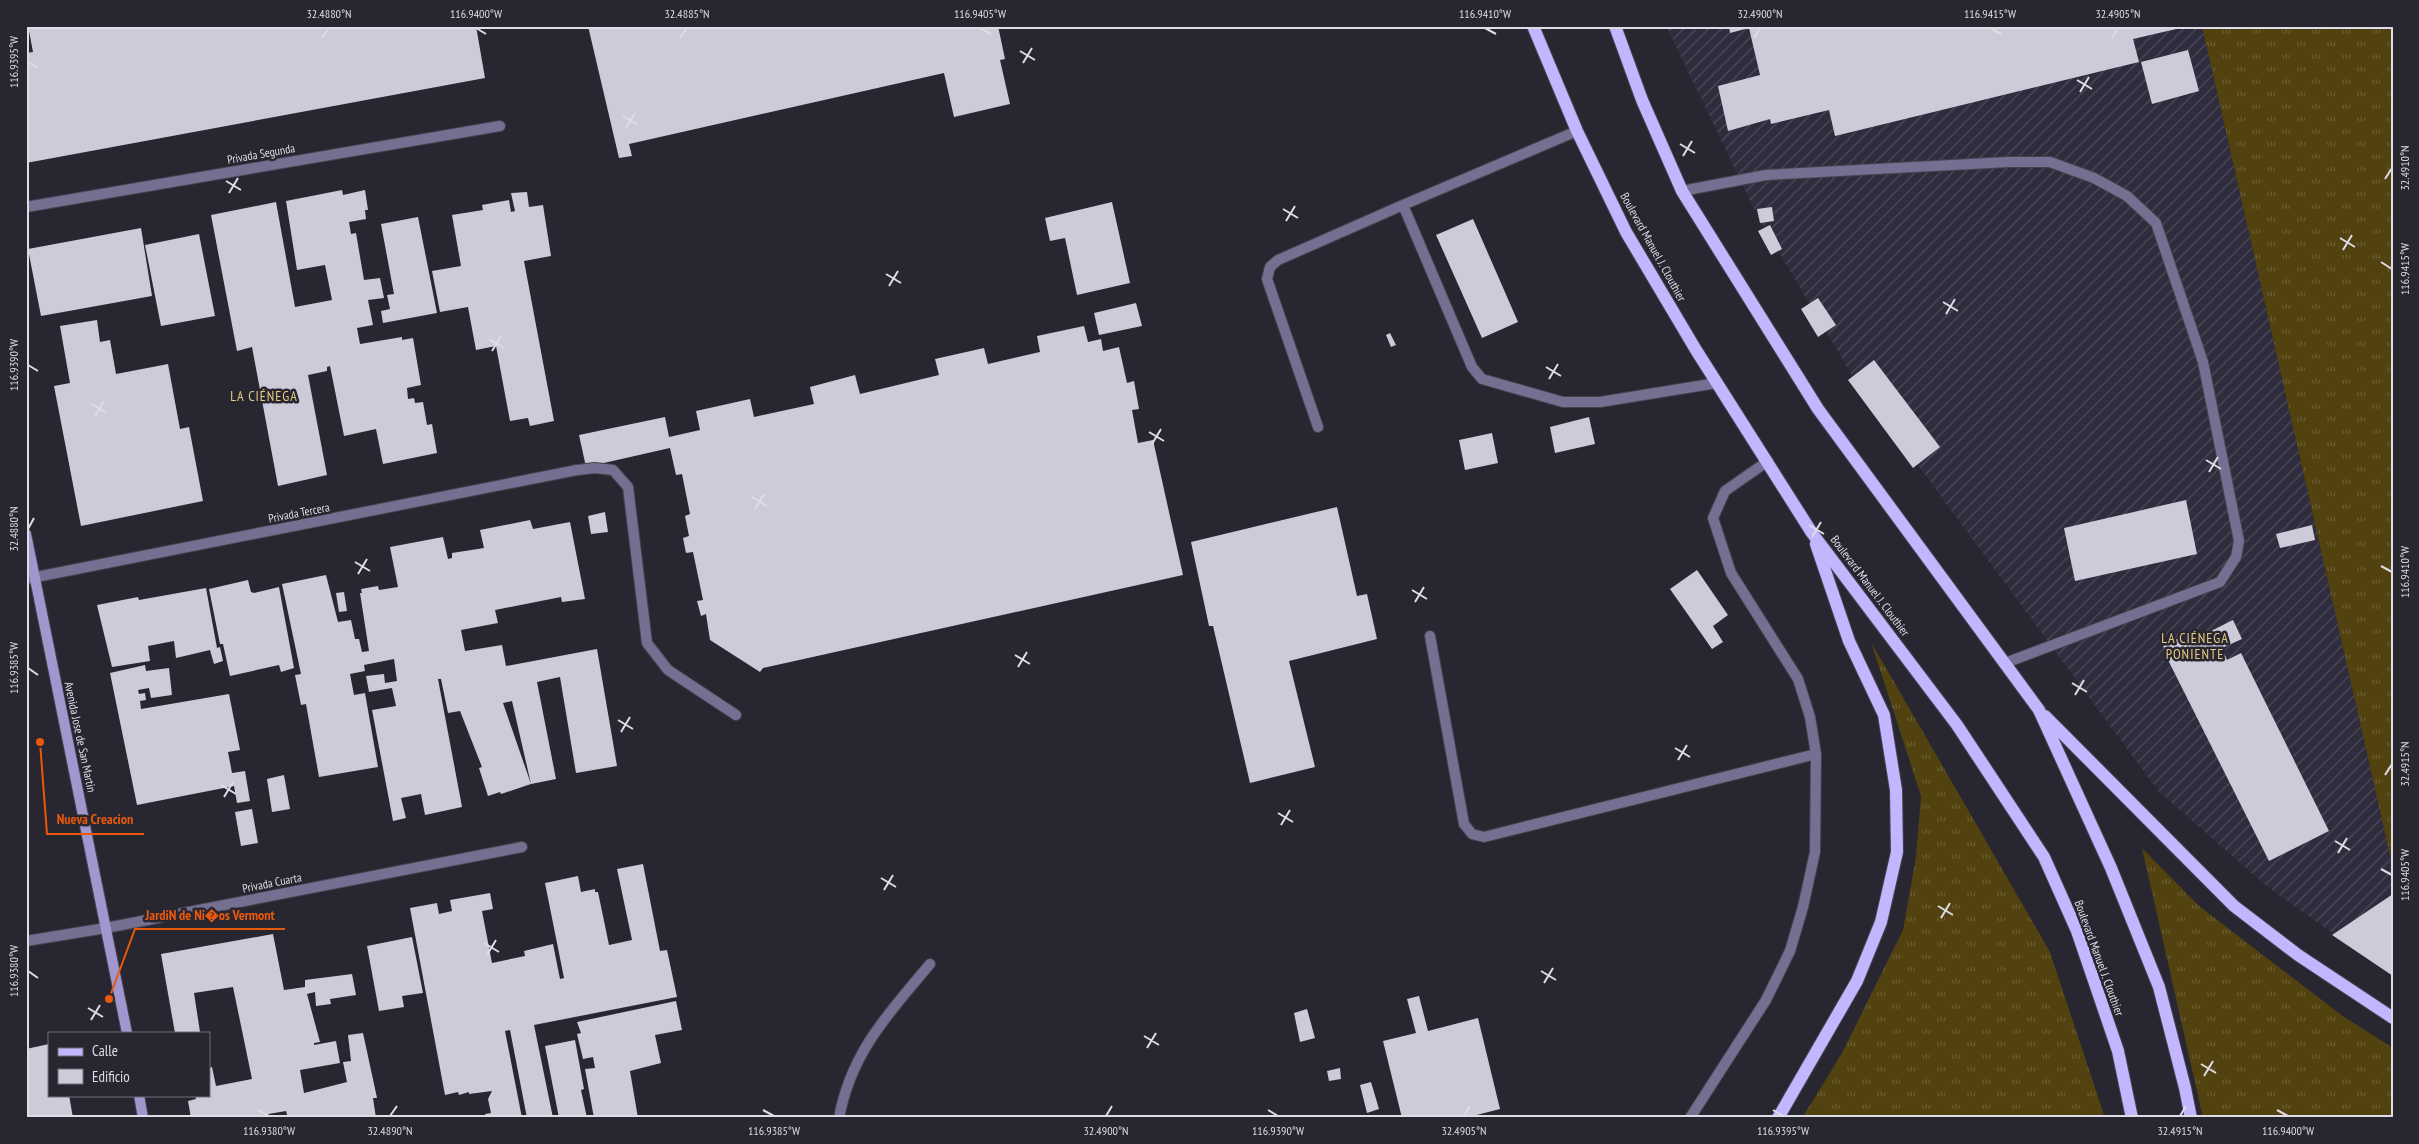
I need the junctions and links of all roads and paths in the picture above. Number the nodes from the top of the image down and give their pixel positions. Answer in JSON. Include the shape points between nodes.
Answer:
{"nodes":[{"id":1,"x":1532,"y":26,"type":"edge"},
{"id":2,"x":1615,"y":26,"type":"edge"},
{"id":3,"x":500,"y":126,"type":"dead end"},
{"id":4,"x":1577,"y":131,"type":"junction"},
{"id":5,"x":1682,"y":191,"type":"junction"},
{"id":6,"x":26,"y":206,"type":"edge"},
{"id":7,"x":1403,"y":206,"type":"junction"},
{"id":8,"x":1717,"y":383,"type":"junction"},
{"id":9,"x":1318,"y":427,"type":"dead end"},
{"id":10,"x":1768,"y":461,"type":"junction"},
{"id":11,"x":1812,"y":532,"type":"junction"},
{"id":12,"x":26,"y":534,"type":"edge"},
{"id":13,"x":30,"y":578,"type":"edge"},
{"id":14,"x":1430,"y":636,"type":"dead end"},
{"id":15,"x":2004,"y":664,"type":"junction"},
{"id":16,"x":2039,"y":710,"type":"junction"},
{"id":17,"x":736,"y":715,"type":"dead end"},
{"id":18,"x":1816,"y":754,"type":"junction"},
{"id":19,"x":522,"y":848,"type":"dead end"},
{"id":20,"x":106,"y":928,"type":"junction"},
{"id":21,"x":26,"y":941,"type":"edge"},
{"id":22,"x":930,"y":964,"type":"dead end"},
{"id":23,"x":2393,"y":1018,"type":"edge"},
{"id":24,"x":127,"y":1032,"type":"edge"},
{"id":25,"x":139,"y":1096,"type":"edge"},
{"id":26,"x":144,"y":1118,"type":"edge"},
{"id":27,"x":839,"y":1118,"type":"edge"},
{"id":28,"x":1690,"y":1118,"type":"edge"},
{"id":29,"x":1778,"y":1118,"type":"edge"},
{"id":30,"x":2132,"y":1118,"type":"edge"},
{"id":31,"x":2190,"y":1118,"type":"edge"}],
"edges":[{"from":1,"to":4,"type":"main road","name":"Boulevard Manuel J. Clouthier"},
{"from":2,"to":5,"type":"main road","via":[[1642,100]]},
{"from":3,"to":6,"type":"street","name":"Privada Segunda"},
{"from":4,"to":7,"type":"street"},
{"from":4,"to":8,"type":"main road","name":"Boulevard Manuel J. Clouthier","via":[[1626,232]]},
{"from":5,"to":15,"type":"main road","via":[[1818,409]]},
{"from":5,"to":15,"type":"street","via":[[1766,175],[2050,162],[2094,178],[2128,196],[2156,223],[2203,362],[2239,541],[2236,557],[2220,582]]},
{"from":7,"to":8,"type":"street","via":[[1472,367],[1482,379],[1563,402],[1600,402]]},
{"from":7,"to":9,"type":"street","via":[[1270,266],[1267,279]]},
{"from":8,"to":10,"type":"main road","name":"Boulevard Manuel J. Clouthier"},
{"from":10,"to":11,"type":"main road","name":"Boulevard Manuel J. Clouthier"},
{"from":10,"to":18,"type":"street","via":[[1725,490],[1713,518],[1731,573],[1798,679],[1810,717]]},
{"from":11,"to":29,"type":"main road","via":[[1849,641],[1884,715],[1896,790],[1897,852],[1881,922],[1857,981]]},
{"from":11,"to":30,"type":"main road","name":"Boulevard Manuel J. Clouthier","via":[[1957,725],[2044,857],[2077,931],[2109,1023]]},
{"from":12,"to":13,"type":"main road","name":"Avenida Jose de San Martin"},
{"from":13,"to":17,"type":"street","name":"Privada Tercera","via":[[577,470],[613,470],[628,486],[647,643],[668,670]]},
{"from":13,"to":20,"type":"main road","name":"Avenida Jose de San Martin"},
{"from":14,"to":18,"type":"street","via":[[1464,824],[1472,834],[1484,837]]},
{"from":15,"to":16,"type":"main road"},
{"from":16,"to":23,"type":"main road","via":[[2234,906],[2298,955]]},
{"from":16,"to":31,"type":"main road","via":[[2111,868],[2159,987]]},
{"from":18,"to":28,"type":"street","via":[[1815,852],[1790,951],[1766,1000]]},
{"from":19,"to":20,"type":"street","name":"Privada Cuarta"},
{"from":20,"to":21,"type":"street","name":"Privada Cuarta"},
{"from":20,"to":24,"type":"main road","name":"Avenida Jose de San Martin"},
{"from":22,"to":27,"type":"street","via":[[872,1033],[854,1064]]},
{"from":25,"to":26,"type":"main road"}]}
